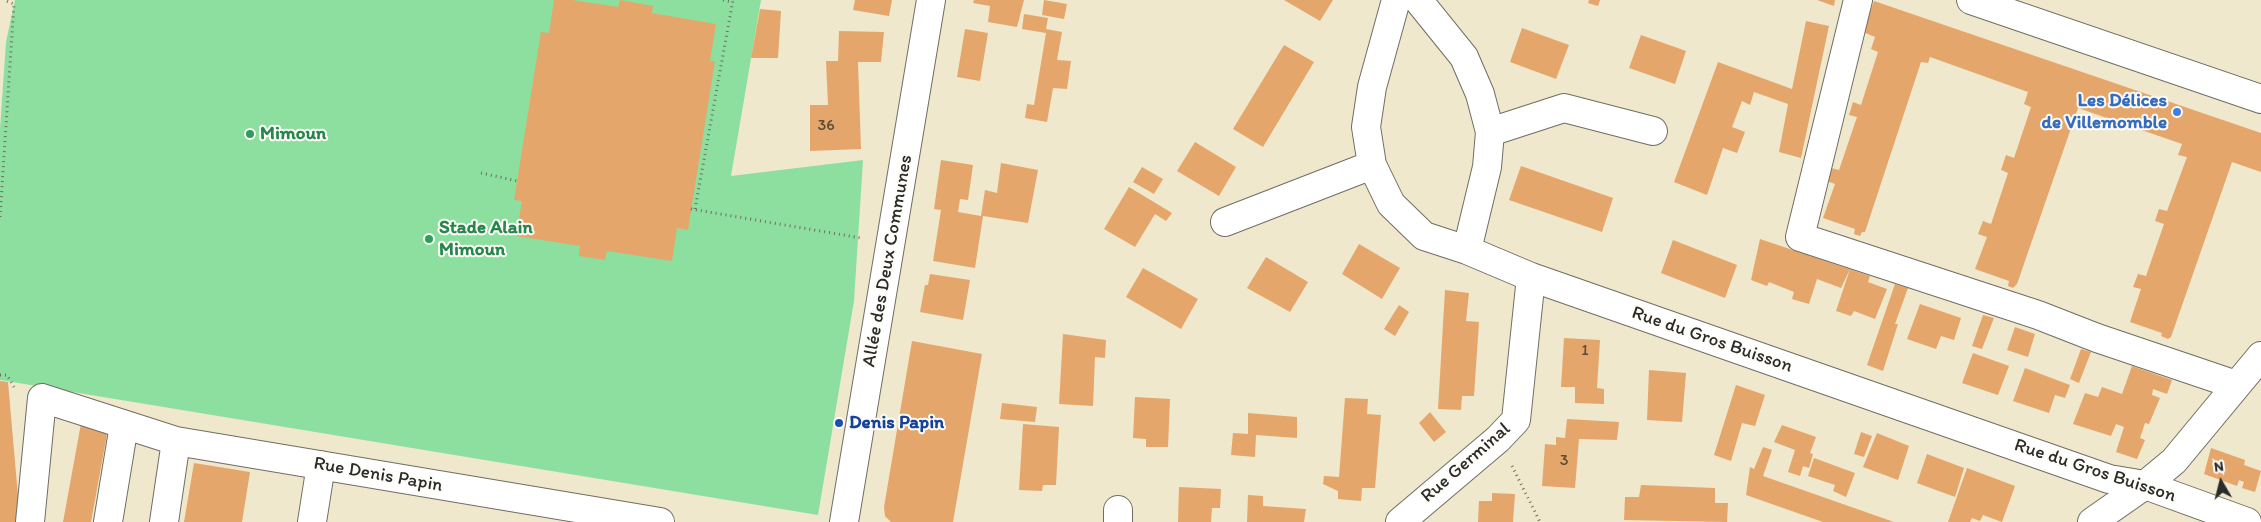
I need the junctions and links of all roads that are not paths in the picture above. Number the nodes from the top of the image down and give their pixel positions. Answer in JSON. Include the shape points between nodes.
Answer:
{"nodes":[{"id":1,"x":932,"y":0,"type":"edge"},
{"id":2,"x":1396,"y":0,"type":"edge"},
{"id":3,"x":1418,"y":0,"type":"edge"},
{"id":4,"x":1858,"y":0,"type":"edge"},
{"id":5,"x":1971,"y":0,"type":"edge"},
{"id":6,"x":2260,"y":94,"type":"edge"},
{"id":7,"x":1654,"y":130,"type":"dead end"},
{"id":8,"x":1490,"y":132,"type":"junction"},
{"id":9,"x":1372,"y":165,"type":"junction"},
{"id":10,"x":1225,"y":222,"type":"dead end"},
{"id":11,"x":1467,"y":250,"type":"junction"},
{"id":12,"x":1531,"y":278,"type":"junction"},
{"id":13,"x":2261,"y":356,"type":"edge"},
{"id":14,"x":2236,"y":385,"type":"junction"},
{"id":15,"x":124,"y":425,"type":"junction"},
{"id":16,"x":176,"y":441,"type":"junction"},
{"id":17,"x":321,"y":465,"type":"junction"},
{"id":18,"x":2145,"y":485,"type":"junction"},
{"id":19,"x":30,"y":522,"type":"edge"},
{"id":20,"x":108,"y":522,"type":"edge"},
{"id":21,"x":164,"y":522,"type":"edge"},
{"id":22,"x":312,"y":522,"type":"edge"},
{"id":23,"x":660,"y":522,"type":"edge"},
{"id":24,"x":844,"y":522,"type":"edge"},
{"id":25,"x":1400,"y":522,"type":"edge"},
{"id":26,"x":2092,"y":522,"type":"edge"},
{"id":27,"x":2247,"y":522,"type":"edge"}],
"edges":[{"from":1,"to":24,"type":"street","name":"Allée des Deux Communes"},
{"from":2,"to":9,"type":"street","name":"Rue du Gros Buisson","via":[[1372,87],[1367,119]]},
{"from":3,"to":8,"type":"street","via":[[1464,57],[1480,94]]},
{"from":4,"to":14,"type":"street","via":[[1800,237],[2038,315]]},
{"from":5,"to":6,"type":"street"},
{"from":7,"to":8,"type":"street","via":[[1564,108]]},
{"from":8,"to":11,"type":"street","via":[[1487,167]]},
{"from":9,"to":10,"type":"street"},
{"from":9,"to":11,"type":"street","name":"Rue du Gros Buisson","via":[[1391,204],[1424,236]]},
{"from":11,"to":12,"type":"street","name":"Rue du Gros Buisson"},
{"from":12,"to":18,"type":"street","name":"Rue du Gros Buisson","via":[[2109,479]]},
{"from":12,"to":25,"type":"street","name":"Rue Germinal","via":[[1516,420]]},
{"from":13,"to":14,"type":"street"},
{"from":14,"to":18,"type":"street","via":[[2174,461]]},
{"from":15,"to":16,"type":"street","name":"Rue Denis Papin"},
{"from":15,"to":19,"type":"street","name":"Rue Denis Papin","via":[[42,398]]},
{"from":15,"to":20,"type":"street"},
{"from":16,"to":17,"type":"street","name":"Rue Denis Papin"},
{"from":16,"to":21,"type":"street"},
{"from":17,"to":22,"type":"street"},
{"from":17,"to":23,"type":"street","name":"Rue Denis Papin"},
{"from":18,"to":26,"type":"street"},
{"from":18,"to":27,"type":"street","name":"Rue du Gros Buisson"}]}
